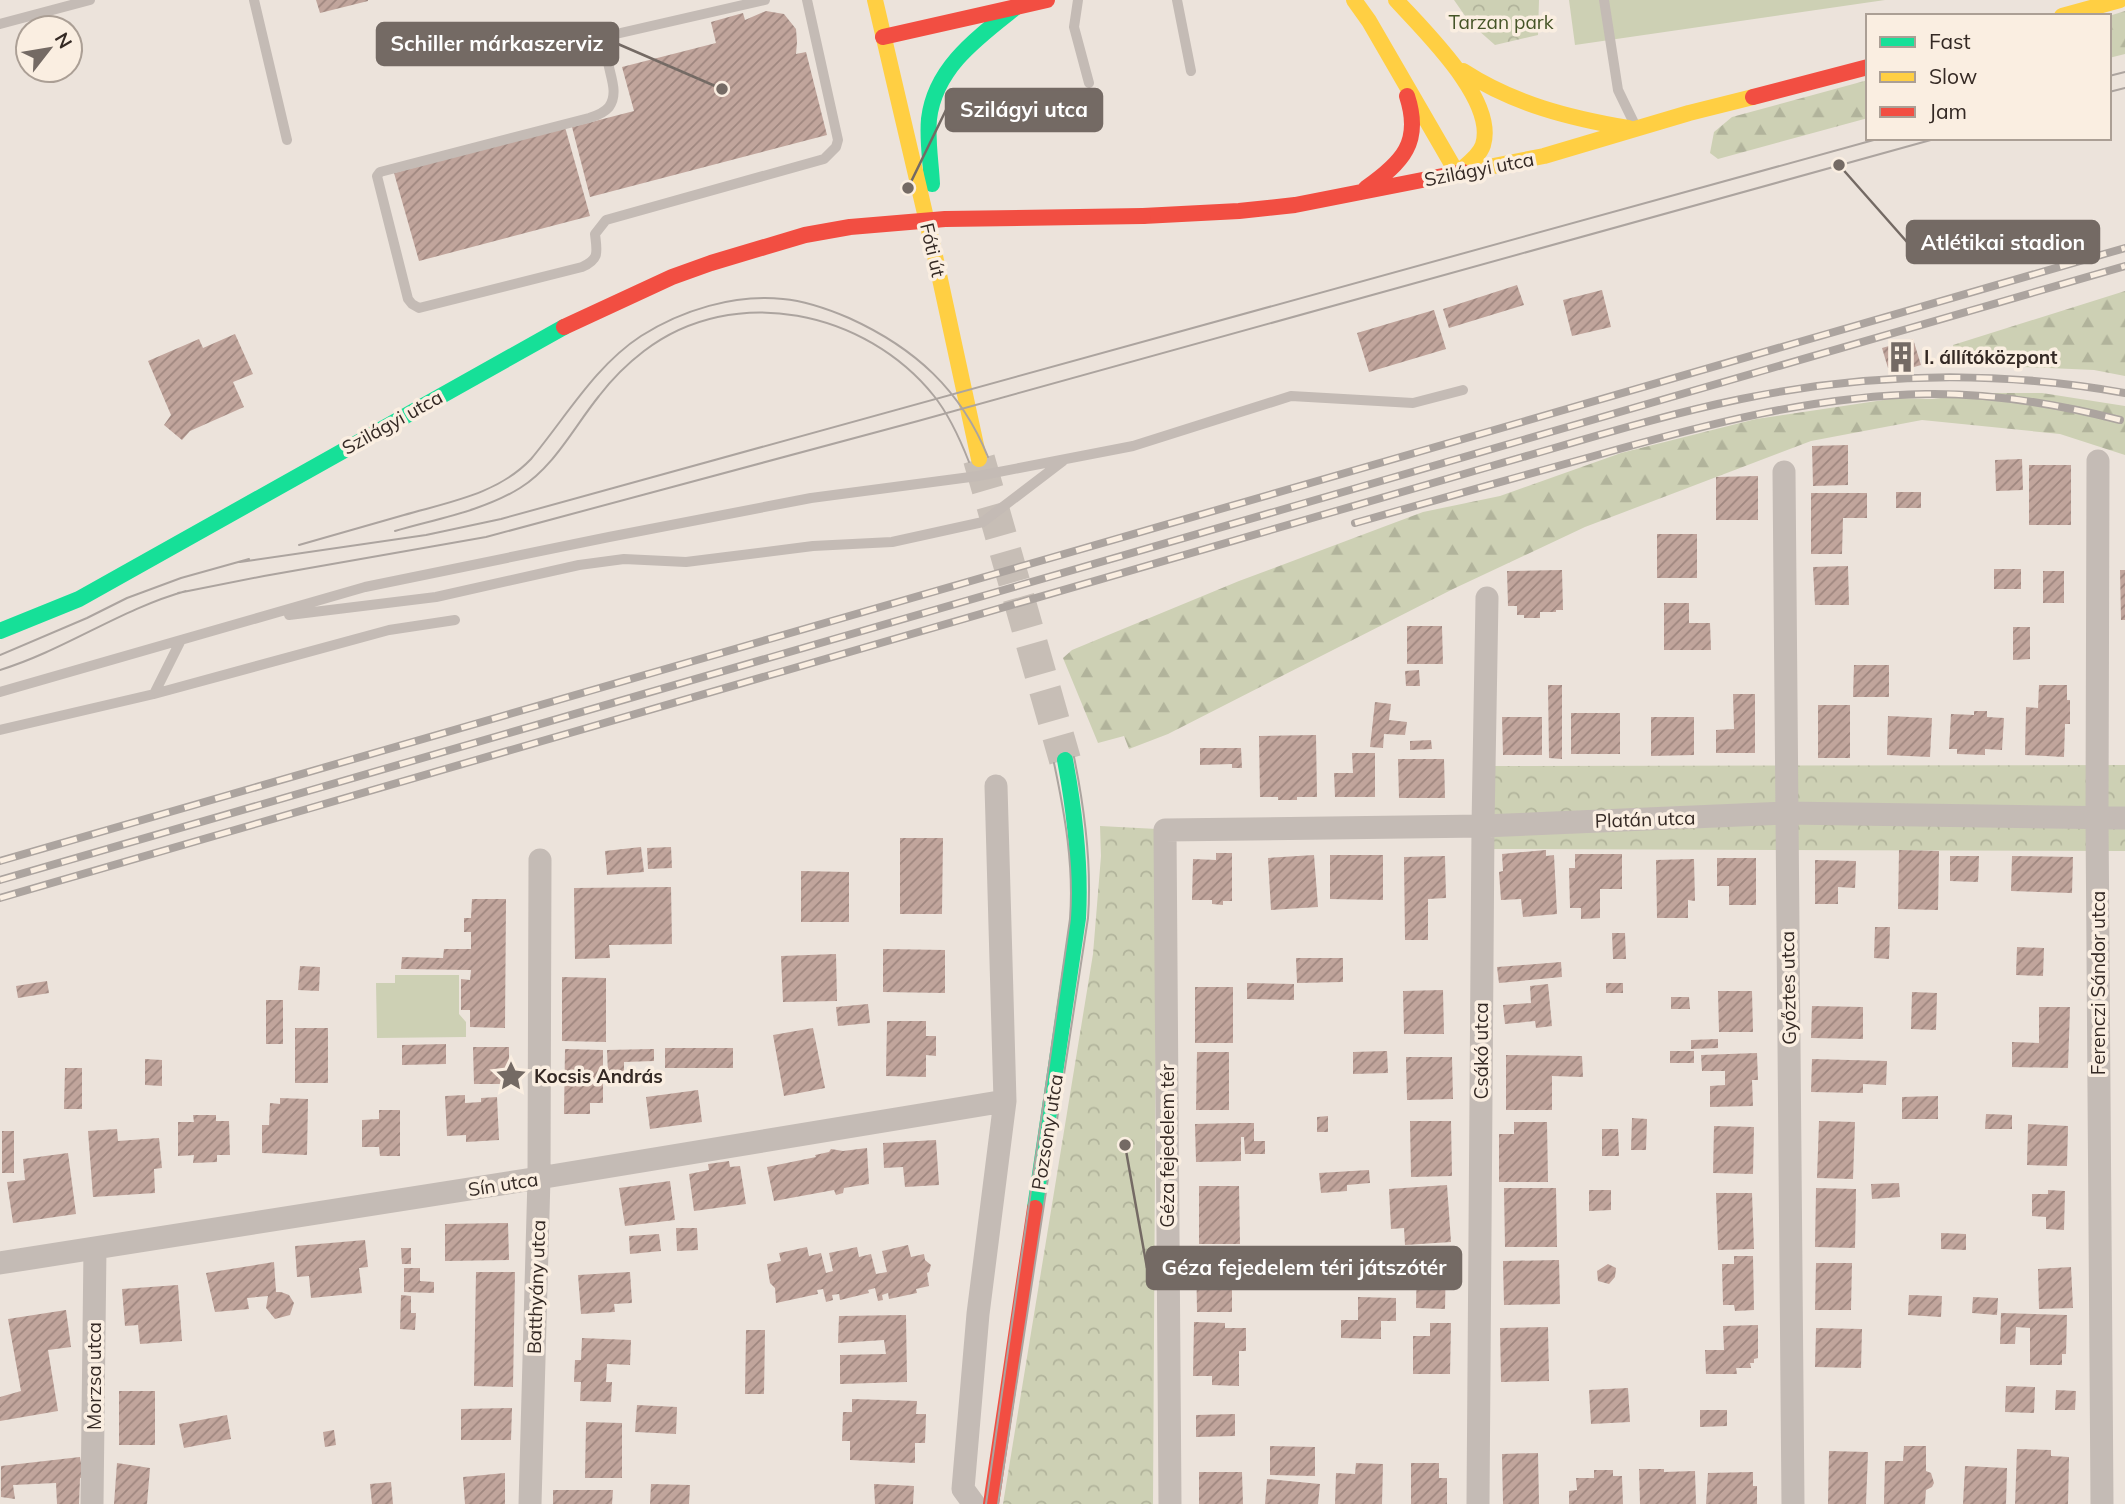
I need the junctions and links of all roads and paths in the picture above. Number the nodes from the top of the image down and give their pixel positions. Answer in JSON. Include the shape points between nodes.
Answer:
{"nodes":[{"id":1,"x":90,"y":0,"type":"edge"},
{"id":2,"x":254,"y":0,"type":"edge"},
{"id":3,"x":765,"y":0,"type":"edge"},
{"id":4,"x":807,"y":0,"type":"edge"},
{"id":5,"x":875,"y":0,"type":"edge"},
{"id":6,"x":975,"y":0,"type":"edge"},
{"id":7,"x":1047,"y":0,"type":"edge"},
{"id":8,"x":1078,"y":0,"type":"edge"},
{"id":9,"x":1177,"y":0,"type":"edge"},
{"id":10,"x":1354,"y":0,"type":"edge"},
{"id":11,"x":1396,"y":0,"type":"edge"},
{"id":12,"x":1604,"y":0,"type":"edge"},
{"id":13,"x":2120,"y":0,"type":"edge"},
{"id":14,"x":1014,"y":8,"type":"junction"},
{"id":15,"x":2069,"y":14,"type":"edge"},
{"id":16,"x":0,"y":24,"type":"edge"},
{"id":17,"x":883,"y":37,"type":"junction"},
{"id":18,"x":1450,"y":62,"type":"junction"},
{"id":19,"x":1395,"y":67,"type":"junction"},
{"id":20,"x":1866,"y":68,"type":"edge"},
{"id":21,"x":1191,"y":71,"type":"dead end"},
{"id":22,"x":1088,"y":83,"type":"dead end"},
{"id":23,"x":1636,"y":129,"type":"junction"},
{"id":24,"x":287,"y":140,"type":"dead end"},
{"id":25,"x":1457,"y":173,"type":"junction"},
{"id":26,"x":1362,"y":191,"type":"junction"},
{"id":27,"x":935,"y":256,"type":"junction"},
{"id":28,"x":1462,"y":390,"type":"dead end"},
{"id":29,"x":979,"y":459,"type":"tunnel mouth"},
{"id":30,"x":1067,"y":459,"type":"junction"},
{"id":31,"x":2098,"y":461,"type":"dead end"},
{"id":32,"x":1784,"y":472,"type":"dead end"},
{"id":33,"x":1487,"y":598,"type":"dead end"},
{"id":34,"x":255,"y":619,"type":"junction"},
{"id":35,"x":455,"y":620,"type":"dead end"},
{"id":36,"x":0,"y":631,"type":"edge"},
{"id":37,"x":181,"y":640,"type":"junction"},
{"id":38,"x":0,"y":692,"type":"edge"},
{"id":39,"x":154,"y":694,"type":"junction"},
{"id":40,"x":0,"y":730,"type":"edge"},
{"id":41,"x":1065,"y":760,"type":"tunnel mouth"},
{"id":42,"x":996,"y":786,"type":"dead end"},
{"id":43,"x":1786,"y":813,"type":"junction"},
{"id":44,"x":2097,"y":817,"type":"junction"},
{"id":45,"x":2125,"y":818,"type":"edge"},
{"id":46,"x":1483,"y":826,"type":"junction"},
{"id":47,"x":1165,"y":830,"type":"joint"},
{"id":48,"x":540,"y":860,"type":"dead end"},
{"id":49,"x":1005,"y":1101,"type":"junction"},
{"id":50,"x":539,"y":1178,"type":"junction"},
{"id":51,"x":95,"y":1248,"type":"junction"},
{"id":52,"x":0,"y":1263,"type":"edge"},
{"id":53,"x":92,"y":1504,"type":"edge"},
{"id":54,"x":530,"y":1504,"type":"edge"},
{"id":55,"x":974,"y":1504,"type":"edge"},
{"id":56,"x":991,"y":1504,"type":"edge"},
{"id":57,"x":1170,"y":1504,"type":"edge"},
{"id":58,"x":1478,"y":1504,"type":"edge"},
{"id":59,"x":1793,"y":1504,"type":"edge"},
{"id":60,"x":2102,"y":1504,"type":"edge"}],
"edges":[{"from":1,"to":16,"type":"lane"},
{"from":2,"to":24,"type":"lane"},
{"from":3,"to":4,"type":"lane","via":[[616,34],[606,47],[614,94],[602,113],[380,172],[377,176],[412,304],[419,308],[582,267],[597,254],[595,234],[607,220],[824,159],[838,140]]},
{"from":5,"to":17,"type":"street","name":"Fóti út"},
{"from":6,"to":14,"type":"street"},
{"from":7,"to":14,"type":"street"},
{"from":8,"to":22,"type":"lane","via":[[1074,27]]},
{"from":9,"to":21,"type":"lane"},
{"from":10,"to":19,"type":"street"},
{"from":11,"to":18,"type":"street"},
{"from":12,"to":23,"type":"lane","via":[[1618,90]]},
{"from":13,"to":15,"type":"street"},
{"from":14,"to":17,"type":"street"},
{"from":14,"to":27,"type":"street","via":[[961,51],[936,89],[929,121]]},
{"from":17,"to":27,"type":"street","name":"Fóti út"},
{"from":18,"to":23,"type":"street","via":[[1530,106]]},
{"from":18,"to":25,"type":"street","via":[[1473,92],[1484,117],[1483,145]]},
{"from":19,"to":25,"type":"street"},
{"from":19,"to":26,"type":"street","via":[[1411,106],[1413,136],[1401,160]]},
{"from":20,"to":23,"type":"street","name":"Szilágyi utca"},
{"from":23,"to":25,"type":"street","name":"Szilágyi utca","via":[[1544,156]]},
{"from":25,"to":26,"type":"street","name":"Szilágyi utca"},
{"from":26,"to":36,"type":"street","name":"Szilágyi utca","bridge":true,"via":[[1239,211],[945,219],[850,227],[712,262],[564,327],[79,599]]},
{"from":27,"to":29,"type":"street","name":"Fóti út"},
{"from":28,"to":30,"type":"lane","via":[[1413,403],[1292,396],[1133,446]]},
{"from":30,"to":34,"type":"lane","via":[[811,499],[609,537],[365,587]]},
{"from":30,"to":34,"type":"lane","via":[[983,522],[892,542],[813,546],[686,562],[624,559],[436,597]]},
{"from":31,"to":44,"type":"street","name":"Ferenczi Sándor utca"},
{"from":32,"to":43,"type":"street","name":"Győztes utca"},
{"from":33,"to":46,"type":"street","name":"Csákó utca"},
{"from":34,"to":37,"type":"lane"},
{"from":35,"to":39,"type":"lane","via":[[389,630]]},
{"from":37,"to":38,"type":"lane"},
{"from":37,"to":39,"type":"lane"},
{"from":39,"to":40,"type":"lane"},
{"from":41,"to":56,"type":"street","name":"Pozsony utca","via":[[1079,848],[1078,918]]},
{"from":42,"to":49,"type":"street"},
{"from":43,"to":44,"type":"street","name":"Platán utca"},
{"from":43,"to":46,"type":"street","name":"Platán utca"},
{"from":43,"to":59,"type":"street","name":"Győztes utca"},
{"from":44,"to":45,"type":"street","name":"Platán utca"},
{"from":44,"to":60,"type":"street","name":"Ferenczi Sándor utca"},
{"from":46,"to":47,"type":"street","name":"Platán utca"},
{"from":46,"to":58,"type":"street","name":"Csákó utca"},
{"from":47,"to":57,"type":"street","name":"Géza fejedelem tér"},
{"from":48,"to":50,"type":"street","name":"Batthyány utca"},
{"from":49,"to":50,"type":"street","name":"Sín utca"},
{"from":49,"to":55,"type":"street","via":[[978,1314],[963,1489]]},
{"from":50,"to":51,"type":"street","name":"Sín utca"},
{"from":50,"to":54,"type":"street","name":"Batthyány utca"},
{"from":51,"to":52,"type":"street","name":"Sín utca"},
{"from":51,"to":53,"type":"street","name":"Morzsa utca"}]}
